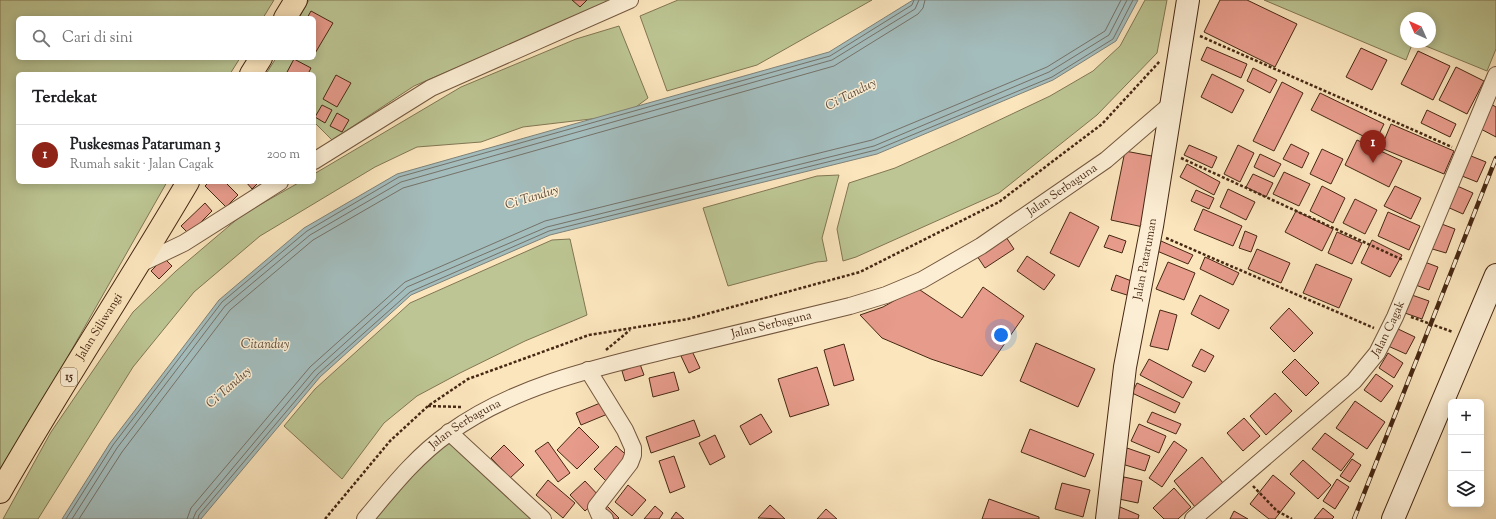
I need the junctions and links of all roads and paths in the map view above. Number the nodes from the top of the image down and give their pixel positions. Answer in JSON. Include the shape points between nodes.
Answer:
{"nodes":[{"id":1,"x":296,"y":0,"type":"edge"},
{"id":2,"x":630,"y":0,"type":"edge"},
{"id":3,"x":1188,"y":0,"type":"edge"},
{"id":4,"x":286,"y":16,"type":"edge"},
{"id":5,"x":1183,"y":28,"type":"junction"},
{"id":6,"x":260,"y":60,"type":"edge"},
{"id":7,"x":1161,"y":60,"type":"dead end"},
{"id":8,"x":252,"y":72,"type":"edge"},
{"id":9,"x":1496,"y":75,"type":"edge"},
{"id":10,"x":1171,"y":104,"type":"junction"},
{"id":11,"x":1164,"y":150,"type":"junction"},
{"id":12,"x":1464,"y":153,"type":"junction"},
{"id":13,"x":316,"y":160,"type":"edge"},
{"id":14,"x":187,"y":184,"type":"edge"},
{"id":15,"x":277,"y":184,"type":"edge"},
{"id":16,"x":1151,"y":231,"type":"junction"},
{"id":17,"x":140,"y":264,"type":"junction"},
{"id":18,"x":1416,"y":266,"type":"junction"},
{"id":19,"x":1496,"y":275,"type":"edge"},
{"id":20,"x":1397,"y":312,"type":"junction"},
{"id":21,"x":1387,"y":334,"type":"junction"},
{"id":22,"x":1469,"y":338,"type":"junction"},
{"id":23,"x":588,"y":370,"type":"junction"},
{"id":24,"x":428,"y":406,"type":"junction"},
{"id":25,"x":488,"y":408,"type":"junction"},
{"id":26,"x":449,"y":432,"type":"junction"},
{"id":27,"x":1244,"y":476,"type":"junction"},
{"id":28,"x":0,"y":492,"type":"edge"},
{"id":29,"x":325,"y":519,"type":"edge"},
{"id":30,"x":365,"y":519,"type":"edge"},
{"id":31,"x":543,"y":519,"type":"edge"},
{"id":32,"x":605,"y":519,"type":"edge"},
{"id":33,"x":1107,"y":519,"type":"edge"},
{"id":34,"x":1193,"y":519,"type":"edge"},
{"id":35,"x":1292,"y":519,"type":"edge"},
{"id":36,"x":1393,"y":519,"type":"edge"}],
"edges":[{"from":1,"to":4,"type":"highway"},
{"from":2,"to":13,"type":"street","via":[[431,88]]},
{"from":3,"to":5,"type":"street","name":"Jalan Pataruman"},
{"from":5,"to":10,"type":"street","name":"Jalan Pataruman"},
{"from":5,"to":12,"type":"path"},
{"from":6,"to":8,"type":"highway"},
{"from":7,"to":24,"type":"path","via":[[1102,124],[999,202],[860,272],[688,319],[589,335],[468,379]]},
{"from":9,"to":12,"type":"street","name":"Jalan Cagak"},
{"from":10,"to":11,"type":"street","name":"Jalan Pataruman"},
{"from":10,"to":23,"type":"street","name":"Jalan Serbaguna","via":[[1106,160],[981,246],[922,280],[850,306]]},
{"from":11,"to":16,"type":"street","name":"Jalan Pataruman"},
{"from":11,"to":18,"type":"path"},
{"from":12,"to":18,"type":"street","name":"Jalan Cagak"},
{"from":14,"to":17,"type":"highway","name":"Jalan Siliwangi","number":"15"},
{"from":15,"to":17,"type":"street","via":[[184,242]]},
{"from":16,"to":21,"type":"path"},
{"from":16,"to":33,"type":"street","name":"Jalan Pataruman","via":[[1125,367]]},
{"from":17,"to":28,"type":"highway","name":"Jalan Siliwangi","number":"15"},
{"from":18,"to":20,"type":"street","name":"Jalan Cagak"},
{"from":19,"to":22,"type":"street"},
{"from":20,"to":21,"type":"street","name":"Jalan Cagak"},
{"from":20,"to":22,"type":"path"},
{"from":21,"to":27,"type":"street","name":"Jalan Cagak","via":[[1378,353],[1354,381]]},
{"from":22,"to":36,"type":"street"},
{"from":23,"to":25,"type":"street","name":"Jalan Serbaguna"},
{"from":23,"to":32,"type":"street","via":[[625,430],[633,448],[630,463],[596,507]]},
{"from":24,"to":25,"type":"path"},
{"from":24,"to":29,"type":"path","via":[[390,441]]},
{"from":25,"to":26,"type":"street","name":"Jalan Serbaguna"},
{"from":26,"to":30,"type":"street","name":"Jalan Serbaguna","via":[[410,466]]},
{"from":26,"to":31,"type":"street"},
{"from":27,"to":34,"type":"street","name":"Jalan Cagak"},
{"from":27,"to":35,"type":"path","via":[[1277,511]]}]}
